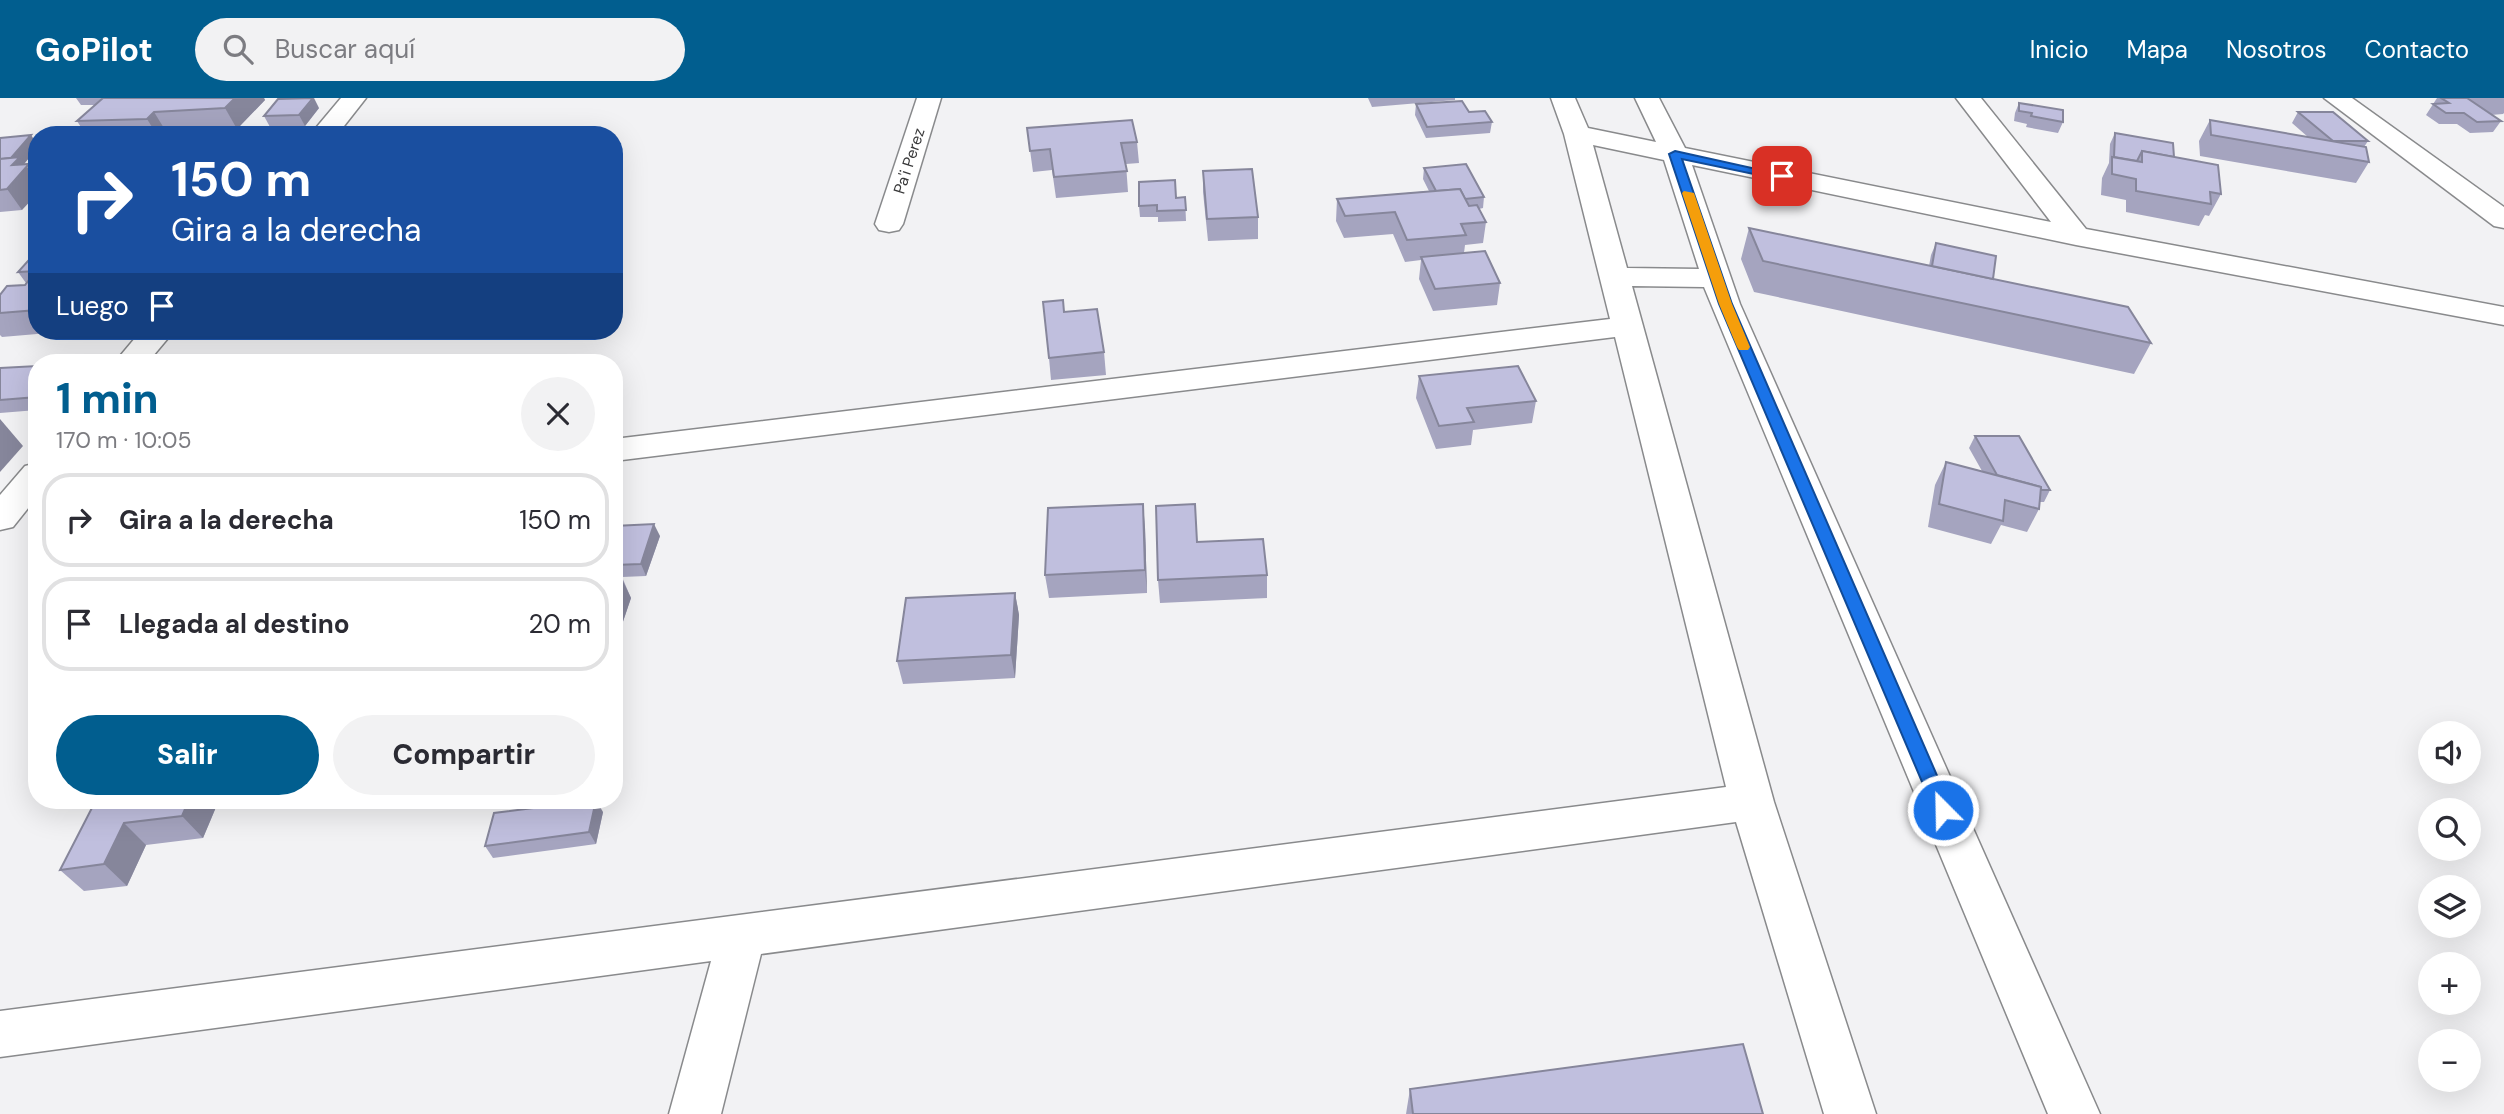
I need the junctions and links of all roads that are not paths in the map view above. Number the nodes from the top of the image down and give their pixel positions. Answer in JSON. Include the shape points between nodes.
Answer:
{"nodes":[{"id":1,"x":354,"y":98,"type":"edge"},
{"id":2,"x":929,"y":98,"type":"edge"},
{"id":3,"x":1563,"y":98,"type":"edge"},
{"id":4,"x":1647,"y":98,"type":"edge"},
{"id":5,"x":1968,"y":98,"type":"edge"},
{"id":6,"x":2336,"y":98,"type":"edge"},
{"id":7,"x":331,"y":126,"type":"edge"},
{"id":8,"x":1577,"y":134,"type":"junction"},
{"id":9,"x":1675,"y":154,"type":"junction"},
{"id":10,"x":2504,"y":220,"type":"edge"},
{"id":11,"x":888,"y":224,"type":"dead end"},
{"id":12,"x":2076,"y":236,"type":"junction"},
{"id":13,"x":1614,"y":276,"type":"junction"},
{"id":14,"x":1716,"y":278,"type":"junction"},
{"id":15,"x":2504,"y":316,"type":"edge"},
{"id":16,"x":1628,"y":326,"type":"junction"},
{"id":17,"x":150,"y":340,"type":"edge"},
{"id":18,"x":138,"y":354,"type":"edge"},
{"id":19,"x":623,"y":449,"type":"edge"},
{"id":20,"x":28,"y":485,"type":"edge"},
{"id":21,"x":0,"y":518,"type":"edge"},
{"id":22,"x":28,"y":521,"type":"edge"},
{"id":23,"x":0,"y":524,"type":"edge"},
{"id":24,"x":1752,"y":802,"type":"junction"},
{"id":25,"x":742,"y":936,"type":"junction"},
{"id":26,"x":0,"y":1034,"type":"edge"},
{"id":27,"x":695,"y":1114,"type":"edge"},
{"id":28,"x":1850,"y":1114,"type":"edge"},
{"id":29,"x":2074,"y":1114,"type":"edge"}],
"edges":[{"from":1,"to":7,"type":"street"},
{"from":2,"to":11,"type":"street","name":"Pa'i Perez"},
{"from":3,"to":8,"type":"street"},
{"from":4,"to":9,"type":"street"},
{"from":5,"to":12,"type":"street"},
{"from":6,"to":10,"type":"street"},
{"from":8,"to":9,"type":"street"},
{"from":8,"to":13,"type":"street"},
{"from":9,"to":12,"type":"street"},
{"from":9,"to":14,"type":"street"},
{"from":12,"to":15,"type":"street"},
{"from":13,"to":14,"type":"street"},
{"from":13,"to":16,"type":"street"},
{"from":14,"to":29,"type":"street"},
{"from":16,"to":19,"type":"street"},
{"from":16,"to":24,"type":"street"},
{"from":17,"to":18,"type":"street"},
{"from":20,"to":21,"type":"street"},
{"from":22,"to":23,"type":"street"},
{"from":24,"to":25,"type":"street"},
{"from":24,"to":28,"type":"street"},
{"from":25,"to":26,"type":"street"},
{"from":25,"to":27,"type":"street"}]}
